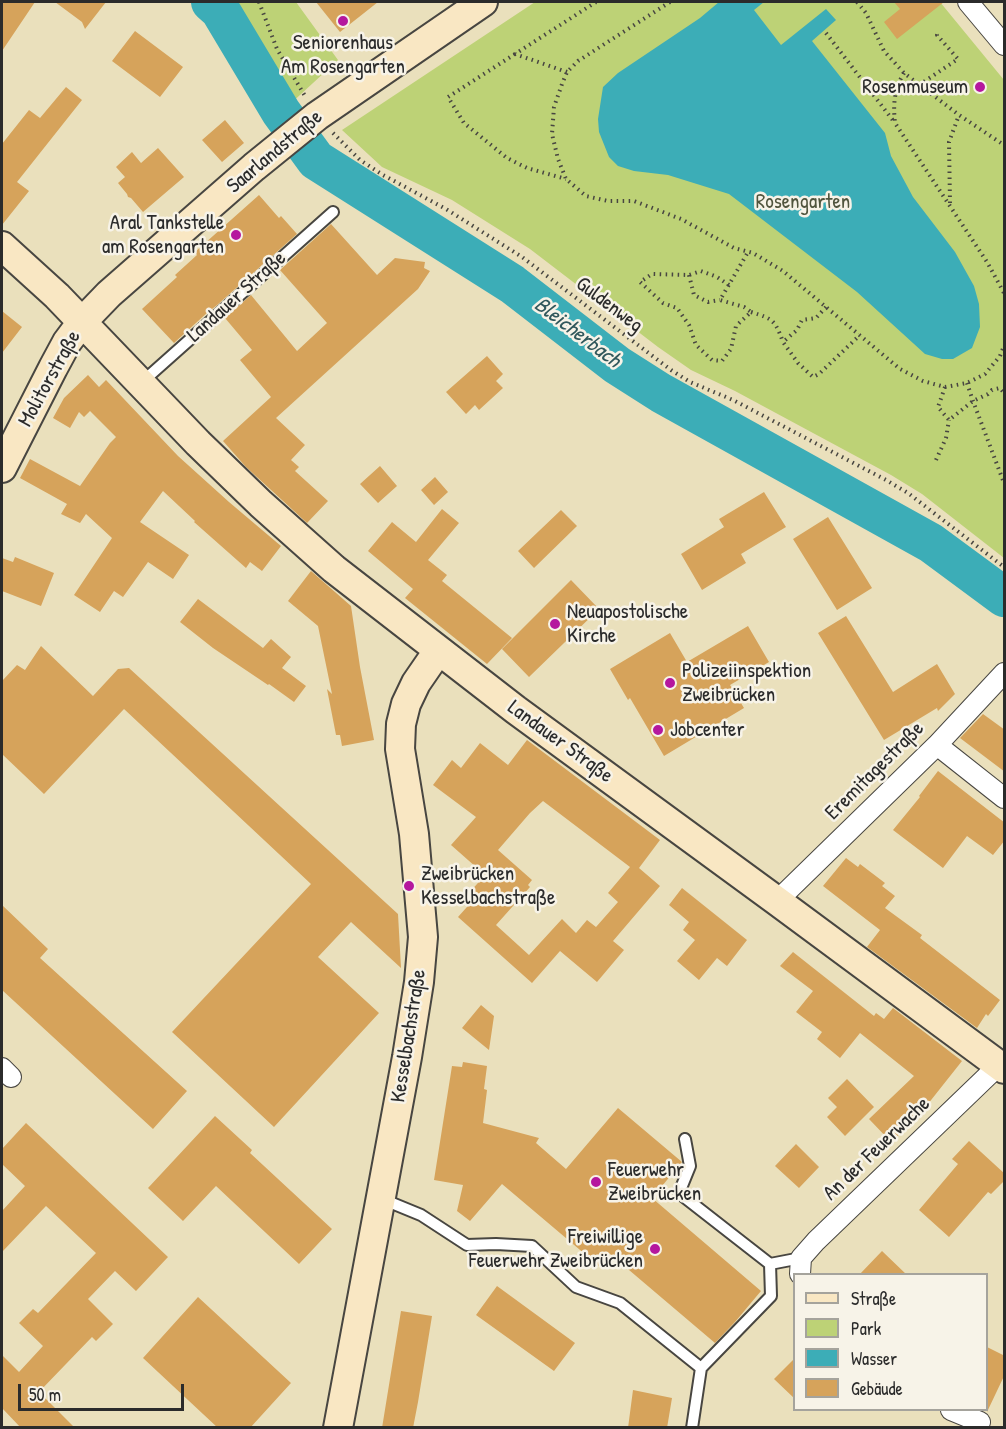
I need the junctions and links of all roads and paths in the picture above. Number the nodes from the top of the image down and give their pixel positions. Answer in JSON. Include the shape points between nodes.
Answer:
{"nodes":[{"id":1,"x":259,"y":2,"type":"edge"},
{"id":2,"x":483,"y":2,"type":"edge"},
{"id":3,"x":596,"y":2,"type":"edge"},
{"id":4,"x":670,"y":2,"type":"edge"},
{"id":5,"x":857,"y":2,"type":"edge"},
{"id":6,"x":968,"y":2,"type":"edge"},
{"id":7,"x":938,"y":32,"type":"dead end"},
{"id":8,"x":826,"y":33,"type":"dead end"},
{"id":9,"x":1005,"y":45,"type":"edge"},
{"id":10,"x":515,"y":54,"type":"junction"},
{"id":11,"x":567,"y":72,"type":"junction"},
{"id":12,"x":904,"y":73,"type":"junction"},
{"id":13,"x":919,"y":85,"type":"junction"},
{"id":14,"x":959,"y":116,"type":"junction"},
{"id":15,"x":311,"y":120,"type":"junction"},
{"id":16,"x":895,"y":123,"type":"junction"},
{"id":17,"x":1005,"y":145,"type":"edge"},
{"id":18,"x":566,"y":180,"type":"junction"},
{"id":19,"x":950,"y":204,"type":"junction"},
{"id":20,"x":333,"y":212,"type":"dead end"},
{"id":21,"x":2,"y":246,"type":"edge"},
{"id":22,"x":748,"y":252,"type":"junction"},
{"id":23,"x":689,"y":275,"type":"junction"},
{"id":24,"x":729,"y":285,"type":"junction"},
{"id":25,"x":1005,"y":293,"type":"edge"},
{"id":26,"x":720,"y":300,"type":"junction"},
{"id":27,"x":826,"y":307,"type":"junction"},
{"id":28,"x":751,"y":312,"type":"junction"},
{"id":29,"x":82,"y":322,"type":"junction"},
{"id":30,"x":860,"y":335,"type":"junction"},
{"id":31,"x":783,"y":342,"type":"junction"},
{"id":32,"x":1005,"y":346,"type":"edge"},
{"id":33,"x":967,"y":382,"type":"junction"},
{"id":34,"x":141,"y":383,"type":"junction"},
{"id":35,"x":945,"y":387,"type":"junction"},
{"id":36,"x":1005,"y":393,"type":"edge"},
{"id":37,"x":973,"y":402,"type":"junction"},
{"id":38,"x":949,"y":420,"type":"junction"},
{"id":39,"x":936,"y":460,"type":"dead end"},
{"id":40,"x":2,"y":468,"type":"edge"},
{"id":41,"x":1002,"y":468,"type":"edge"},
{"id":42,"x":1005,"y":483,"type":"edge"},
{"id":43,"x":1005,"y":567,"type":"edge"},
{"id":44,"x":438,"y":651,"type":"junction"},
{"id":45,"x":1005,"y":673,"type":"edge"},
{"id":46,"x":937,"y":744,"type":"junction"},
{"id":47,"x":1005,"y":798,"type":"edge"},
{"id":48,"x":777,"y":901,"type":"junction"},
{"id":49,"x":1002,"y":1067,"type":"edge"},
{"id":50,"x":685,"y":1139,"type":"dead end"},
{"id":51,"x":381,"y":1199,"type":"junction"},
{"id":52,"x":770,"y":1264,"type":"junction"},
{"id":53,"x":800,"y":1266,"type":"edge"},
{"id":54,"x":701,"y":1368,"type":"junction"},
{"id":55,"x":953,"y":1411,"type":"edge"},
{"id":56,"x":980,"y":1422,"type":"dead end"},
{"id":57,"x":339,"y":1428,"type":"edge"},
{"id":58,"x":692,"y":1428,"type":"edge"}],
"edges":[{"from":1,"to":15,"type":"path","name":"Guldenweg"},
{"from":2,"to":15,"type":"main road","name":"Saarlandstraße"},
{"from":3,"to":10,"type":"path"},
{"from":4,"to":11,"type":"path"},
{"from":5,"to":12,"type":"path","via":[[884,51]]},
{"from":6,"to":9,"type":"street"},
{"from":7,"to":13,"type":"path","via":[[936,35],[958,59]]},
{"from":8,"to":16,"type":"path"},
{"from":10,"to":11,"type":"path"},
{"from":10,"to":18,"type":"path","via":[[448,97],[464,123],[507,158]]},
{"from":11,"to":18,"type":"path","via":[[554,106],[552,134]]},
{"from":12,"to":13,"type":"path"},
{"from":12,"to":16,"type":"path","via":[[897,84]]},
{"from":13,"to":14,"type":"path"},
{"from":14,"to":17,"type":"path"},
{"from":14,"to":19,"type":"path","via":[[949,142]]},
{"from":15,"to":29,"type":"main road","name":"Saarlandstraße","via":[[109,294]]},
{"from":15,"to":43,"type":"path","name":"Guldenweg","via":[[383,176],[446,209],[522,257],[671,370],[886,480]]},
{"from":16,"to":19,"type":"path"},
{"from":18,"to":22,"type":"path","via":[[586,196],[634,201]]},
{"from":19,"to":25,"type":"path"},
{"from":20,"to":34,"type":"lane","name":"Landauer Straße"},
{"from":21,"to":29,"type":"main road","name":"Landauer Straße"},
{"from":22,"to":24,"type":"path"},
{"from":22,"to":27,"type":"path","via":[[783,272]]},
{"from":23,"to":24,"type":"path","via":[[701,271]]},
{"from":23,"to":26,"type":"path","via":[[694,295],[708,302]]},
{"from":23,"to":28,"type":"path","via":[[652,274],[640,282],[663,303],[677,308],[696,345],[712,360],[722,360],[727,355],[736,326]]},
{"from":24,"to":26,"type":"path"},
{"from":26,"to":28,"type":"path"},
{"from":27,"to":30,"type":"path"},
{"from":27,"to":31,"type":"path","via":[[816,318],[802,320]]},
{"from":28,"to":31,"type":"path","via":[[769,318]]},
{"from":29,"to":34,"type":"main road","name":"Landauer Straße"},
{"from":29,"to":40,"type":"main road","name":"Molitorstraße","via":[[53,368]]},
{"from":30,"to":31,"type":"path","via":[[813,377]]},
{"from":30,"to":35,"type":"path","via":[[900,369]]},
{"from":32,"to":33,"type":"path","via":[[985,374]]},
{"from":33,"to":35,"type":"path"},
{"from":33,"to":37,"type":"path"},
{"from":34,"to":44,"type":"main road","name":"Landauer Straße","via":[[261,504],[334,569]]},
{"from":35,"to":38,"type":"path","via":[[938,407]]},
{"from":36,"to":37,"type":"path","via":[[1000,388]]},
{"from":37,"to":38,"type":"path"},
{"from":37,"to":41,"type":"path"},
{"from":38,"to":39,"type":"path"},
{"from":41,"to":42,"type":"path"},
{"from":44,"to":48,"type":"main road","name":"Landauer Straße"},
{"from":44,"to":51,"type":"main road","name":"Kesselbachstraße","via":[[416,683],[401,724],[400,749],[414,834],[423,937],[407,1057]]},
{"from":45,"to":46,"type":"street","name":"Eremitagestraße"},
{"from":46,"to":47,"type":"street"},
{"from":46,"to":48,"type":"street","name":"Eremitagestraße"},
{"from":48,"to":49,"type":"main road","name":"Landauer Straße"},
{"from":49,"to":53,"type":"street","name":"An der Feuerwache","via":[[824,1233]]},
{"from":50,"to":52,"type":"lane","via":[[690,1166],[679,1193]]},
{"from":51,"to":54,"type":"lane","via":[[421,1215],[467,1245],[532,1246],[576,1287],[620,1303]]},
{"from":51,"to":57,"type":"main road","name":"Kesselbachstraße"},
{"from":52,"to":53,"type":"lane"},
{"from":52,"to":54,"type":"lane","via":[[771,1296]]},
{"from":54,"to":58,"type":"lane"},
{"from":55,"to":56,"type":"street"}]}
